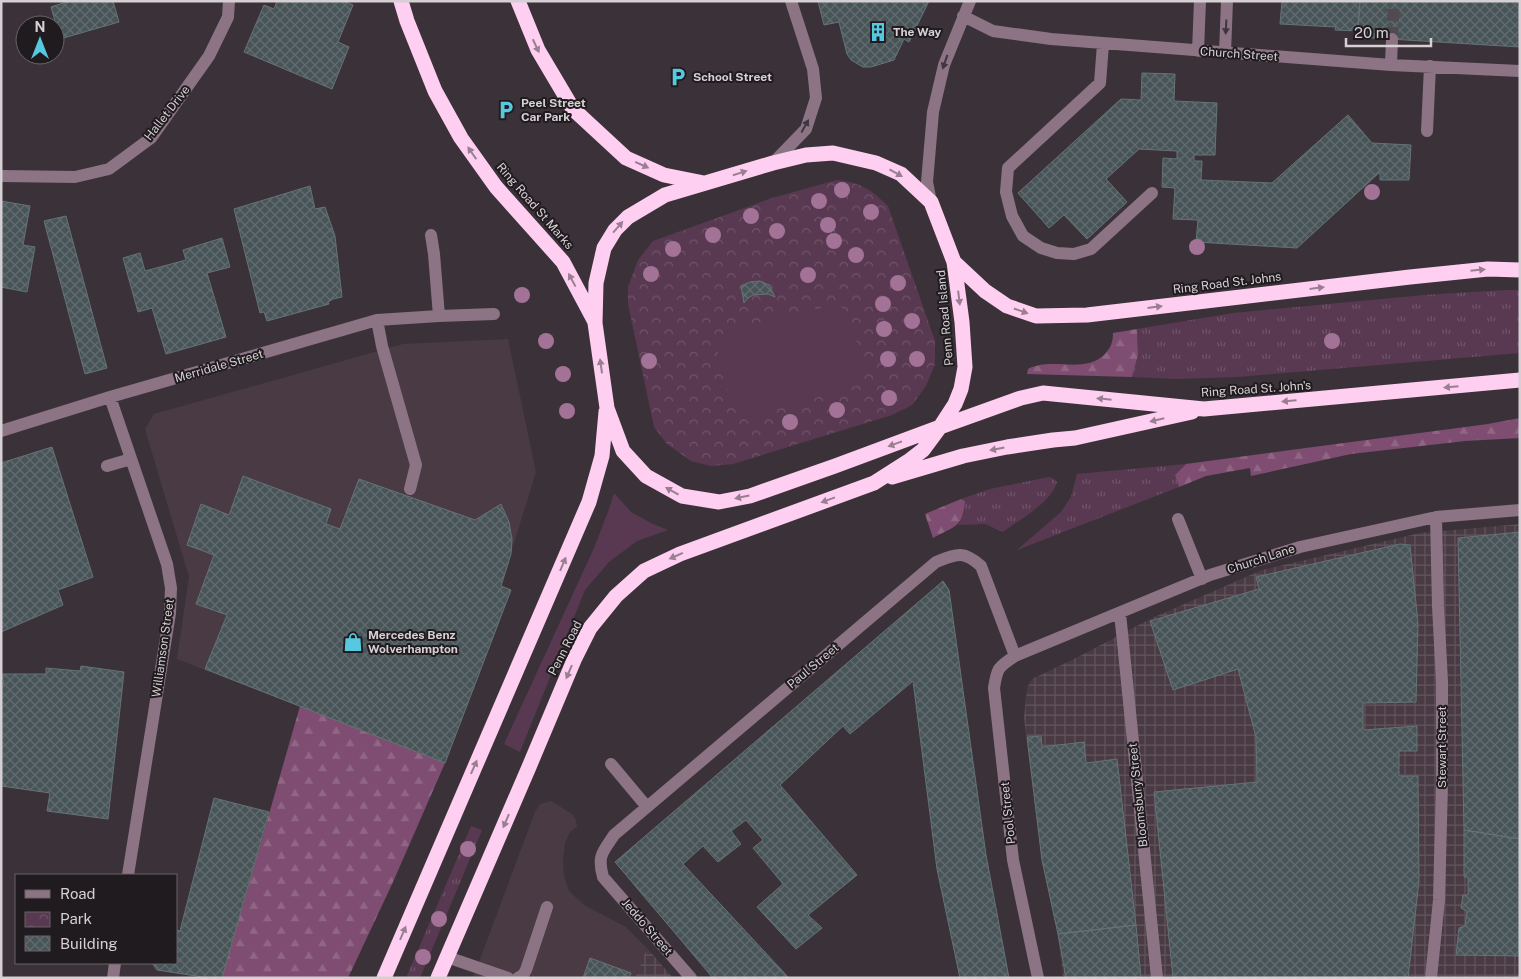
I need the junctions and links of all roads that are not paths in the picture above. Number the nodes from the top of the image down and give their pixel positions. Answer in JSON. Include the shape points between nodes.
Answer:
{"nodes":[{"id":1,"x":229,"y":1,"type":"edge"},
{"id":2,"x":402,"y":1,"type":"edge"},
{"id":3,"x":518,"y":1,"type":"edge"},
{"id":4,"x":791,"y":1,"type":"edge"},
{"id":5,"x":970,"y":1,"type":"edge"},
{"id":6,"x":1200,"y":1,"type":"edge"},
{"id":7,"x":1227,"y":1,"type":"edge"},
{"id":8,"x":963,"y":16,"type":"junction"},
{"id":9,"x":1392,"y":38,"type":"tunnel mouth"},
{"id":10,"x":1103,"y":44,"type":"junction"},
{"id":11,"x":1198,"y":51,"type":"junction"},
{"id":12,"x":1225,"y":53,"type":"junction"},
{"id":13,"x":1390,"y":64,"type":"junction"},
{"id":14,"x":1430,"y":66,"type":"junction"},
{"id":15,"x":1520,"y":71,"type":"edge"},
{"id":16,"x":1427,"y":131,"type":"dead end"},
{"id":17,"x":773,"y":163,"type":"junction"},
{"id":18,"x":1,"y":176,"type":"edge"},
{"id":19,"x":706,"y":183,"type":"junction"},
{"id":20,"x":1152,"y":193,"type":"dead end"},
{"id":21,"x":931,"y":202,"type":"junction"},
{"id":22,"x":431,"y":235,"type":"dead end"},
{"id":23,"x":954,"y":262,"type":"junction"},
{"id":24,"x":1520,"y":270,"type":"edge"},
{"id":25,"x":494,"y":314,"type":"dead end"},
{"id":26,"x":439,"y":316,"type":"junction"},
{"id":27,"x":377,"y":320,"type":"junction"},
{"id":28,"x":595,"y":323,"type":"junction"},
{"id":29,"x":1520,"y":380,"type":"edge"},
{"id":30,"x":110,"y":397,"type":"junction"},
{"id":31,"x":607,"y":408,"type":"junction"},
{"id":32,"x":1204,"y":409,"type":"junction"},
{"id":33,"x":940,"y":427,"type":"junction"},
{"id":34,"x":1,"y":431,"type":"edge"},
{"id":35,"x":131,"y":459,"type":"junction"},
{"id":36,"x":107,"y":466,"type":"dead end"},
{"id":37,"x":874,"y":483,"type":"junction"},
{"id":38,"x":410,"y":489,"type":"dead end"},
{"id":39,"x":1520,"y":510,"type":"edge"},
{"id":40,"x":1436,"y":517,"type":"junction"},
{"id":41,"x":1178,"y":519,"type":"dead end"},
{"id":42,"x":1202,"y":579,"type":"junction"},
{"id":43,"x":1120,"y":613,"type":"junction"},
{"id":44,"x":1015,"y":656,"type":"junction"},
{"id":45,"x":611,"y":764,"type":"dead end"},
{"id":46,"x":646,"y":807,"type":"junction"},
{"id":47,"x":128,"y":874,"type":"edge"},
{"id":48,"x":602,"y":877,"type":"joint"},
{"id":49,"x":547,"y":907,"type":"dead end"},
{"id":50,"x":447,"y":957,"type":"junction"},
{"id":51,"x":115,"y":964,"type":"edge"},
{"id":52,"x":113,"y":978,"type":"edge"},
{"id":53,"x":384,"y":978,"type":"edge"},
{"id":54,"x":438,"y":978,"type":"edge"},
{"id":55,"x":508,"y":978,"type":"edge"},
{"id":56,"x":518,"y":978,"type":"edge"},
{"id":57,"x":691,"y":978,"type":"edge"},
{"id":58,"x":1038,"y":978,"type":"edge"},
{"id":59,"x":1157,"y":978,"type":"edge"},
{"id":60,"x":1431,"y":978,"type":"edge"}],
"edges":[{"from":1,"to":18,"type":"street","name":"Hallet Drive","via":[[228,17],[209,56],[151,138],[109,169],[75,177]]},
{"from":28,"to":2,"type":"highway","name":"Ring Road St Marks","one_way":true,"via":[[563,262],[496,187],[461,138],[435,91]]},
{"from":3,"to":19,"type":"highway","one_way":true,"via":[[538,50],[573,109],[626,158],[664,175]]},
{"from":17,"to":4,"type":"street","one_way":true,"via":[[806,129],[816,98],[813,69]]},
{"from":5,"to":8,"type":"street"},
{"from":6,"to":11,"type":"street"},
{"from":7,"to":12,"type":"street","one_way":true},
{"from":8,"to":10,"type":"street","name":"Church Street","via":[[993,30],[1051,40]]},
{"from":8,"to":21,"type":"street","one_way":true,"via":[[944,64],[933,112],[927,182]]},
{"from":9,"to":13,"type":"street"},
{"from":10,"to":11,"type":"street","name":"Church Street"},
{"from":10,"to":20,"type":"street","via":[[1100,83],[1008,168],[1006,192],[1012,216],[1023,236],[1040,248],[1074,254],[1092,249]]},
{"from":11,"to":12,"type":"street","name":"Church Street"},
{"from":12,"to":13,"type":"street","name":"Church Street"},
{"from":13,"to":14,"type":"street","name":"Church Street"},
{"from":14,"to":15,"type":"street","name":"Church Street"},
{"from":14,"to":16,"type":"street"},
{"from":19,"to":17,"type":"highway","name":"Penn Road Island","one_way":true},
{"from":17,"to":21,"type":"highway","name":"Penn Road Island","one_way":true,"via":[[833,153],[876,163],[901,174]]},
{"from":28,"to":19,"type":"highway","name":"Penn Road Island","one_way":true,"via":[[596,283],[604,248],[615,230],[628,217],[665,195]]},
{"from":21,"to":23,"type":"highway","name":"Penn Road Island"},
{"from":22,"to":26,"type":"street"},
{"from":23,"to":24,"type":"highway","name":"Ring Road St. Johns","one_way":true,"via":[[985,291],[1008,306],[1036,316],[1087,315],[1488,269]]},
{"from":23,"to":33,"type":"highway","name":"Penn Road Island","one_way":true,"via":[[965,367],[962,389]]},
{"from":25,"to":26,"type":"street","name":"Merridale Street"},
{"from":26,"to":27,"type":"street","name":"Merridale Street"},
{"from":27,"to":30,"type":"street","name":"Merridale Street"},
{"from":27,"to":38,"type":"street","via":[[416,465]]},
{"from":31,"to":28,"type":"highway","name":"Penn Road Island","one_way":true},
{"from":29,"to":32,"type":"highway","name":"Ring Road St. John's","one_way":true},
{"from":30,"to":34,"type":"street","name":"Merridale Street"},
{"from":30,"to":35,"type":"street","name":"Williamson Street"},
{"from":33,"to":31,"type":"highway","name":"Penn Road Island","one_way":true,"via":[[759,493],[719,502],[682,496],[646,476],[623,451]]},
{"from":53,"to":31,"type":"highway","one_way":true,"via":[[589,502],[602,456]]},
{"from":32,"to":33,"type":"highway","name":"Ring Road St. John's","one_way":true,"via":[[1043,393]]},
{"from":32,"to":37,"type":"highway","one_way":true,"via":[[1075,438],[963,456]]},
{"from":33,"to":37,"type":"highway","name":"Penn Road","via":[[923,450]]},
{"from":35,"to":36,"type":"street"},
{"from":35,"to":47,"type":"street","name":"Williamson Street","via":[[172,588]]},
{"from":37,"to":50,"type":"highway","name":"Penn Road","one_way":true,"via":[[680,554],[644,571],[616,596],[590,628],[574,660]]},
{"from":39,"to":40,"type":"street","name":"Church Lane"},
{"from":40,"to":42,"type":"street","name":"Church Lane","via":[[1300,546]]},
{"from":40,"to":60,"type":"street","name":"Stewart Street","via":[[1442,783],[1439,900]]},
{"from":41,"to":42,"type":"street"},
{"from":42,"to":43,"type":"street","name":"Church Lane"},
{"from":43,"to":44,"type":"street","name":"Church Lane"},
{"from":43,"to":59,"type":"street","name":"Bloomsbury Street"},
{"from":44,"to":46,"type":"street","name":"Paul Street","via":[[981,566],[970,556],[955,555],[936,562]]},
{"from":44,"to":58,"type":"street","name":"Pool Street","via":[[1000,666],[994,688],[1013,860]]},
{"from":45,"to":46,"type":"street"},
{"from":46,"to":48,"type":"street","name":"Paul Street","via":[[614,834],[605,847],[599,863]]},
{"from":48,"to":57,"type":"street","name":"Jeddo Street"},
{"from":49,"to":56,"type":"street","via":[[526,970]]},
{"from":50,"to":54,"type":"highway","name":"Penn Road"},
{"from":50,"to":55,"type":"street"},
{"from":51,"to":52,"type":"street"}]}
